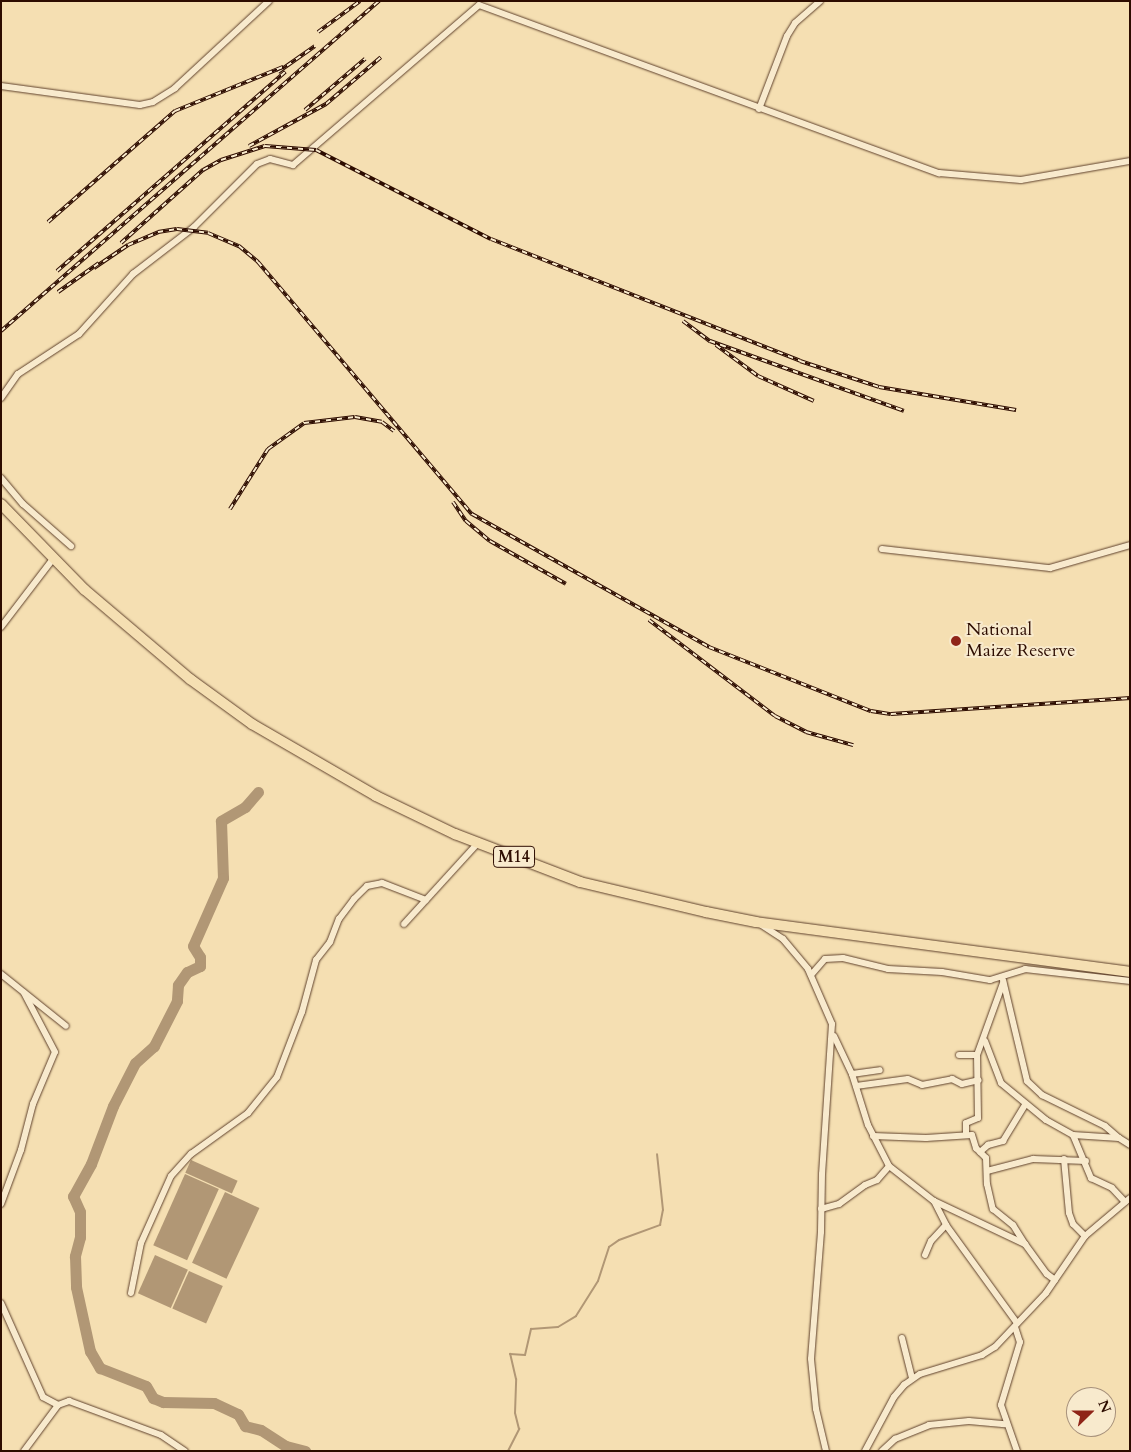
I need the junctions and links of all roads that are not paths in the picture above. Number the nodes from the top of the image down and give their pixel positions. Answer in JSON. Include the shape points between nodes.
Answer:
{"nodes":[{"id":1,"x":269,"y":1,"type":"edge"},
{"id":2,"x":820,"y":1,"type":"edge"},
{"id":3,"x":1,"y":86,"type":"edge"},
{"id":4,"x":759,"y":109,"type":"junction"},
{"id":5,"x":1130,"y":161,"type":"edge"},
{"id":6,"x":1,"y":398,"type":"edge"},
{"id":7,"x":1,"y":478,"type":"edge"},
{"id":8,"x":1,"y":504,"type":"edge"},
{"id":9,"x":1130,"y":545,"type":"edge"},
{"id":10,"x":71,"y":546,"type":"dead end"},
{"id":11,"x":882,"y":549,"type":"dead end"},
{"id":12,"x":53,"y":559,"type":"junction"},
{"id":13,"x":1,"y":627,"type":"edge"},
{"id":14,"x":478,"y":843,"type":"junction"},
{"id":15,"x":426,"y":900,"type":"junction"},
{"id":16,"x":756,"y":922,"type":"junction"},
{"id":17,"x":404,"y":924,"type":"dead end"},
{"id":18,"x":1022,"y":958,"type":"junction"},
{"id":19,"x":1010,"y":971,"type":"junction"},
{"id":20,"x":1130,"y":972,"type":"edge"},
{"id":21,"x":1,"y":974,"type":"edge"},
{"id":22,"x":811,"y":975,"type":"junction"},
{"id":23,"x":1003,"y":980,"type":"junction"},
{"id":24,"x":1130,"y":982,"type":"edge"},
{"id":25,"x":24,"y":993,"type":"junction"},
{"id":26,"x":66,"y":1026,"type":"dead end"},
{"id":27,"x":834,"y":1036,"type":"junction"},
{"id":28,"x":984,"y":1041,"type":"junction"},
{"id":29,"x":959,"y":1054,"type":"dead end"},
{"id":30,"x":977,"y":1055,"type":"junction"},
{"id":31,"x":880,"y":1070,"type":"dead end"},
{"id":32,"x":852,"y":1074,"type":"junction"},
{"id":33,"x":979,"y":1080,"type":"junction"},
{"id":34,"x":856,"y":1086,"type":"junction"},
{"id":35,"x":1025,"y":1105,"type":"junction"},
{"id":36,"x":966,"y":1135,"type":"junction"},
{"id":37,"x":1073,"y":1135,"type":"junction"},
{"id":38,"x":873,"y":1136,"type":"junction"},
{"id":39,"x":1118,"y":1138,"type":"junction"},
{"id":40,"x":1130,"y":1145,"type":"edge"},
{"id":41,"x":980,"y":1152,"type":"junction"},
{"id":42,"x":1064,"y":1159,"type":"junction"},
{"id":43,"x":1086,"y":1161,"type":"junction"},
{"id":44,"x":889,"y":1166,"type":"junction"},
{"id":45,"x":987,"y":1171,"type":"junction"},
{"id":46,"x":1127,"y":1200,"type":"edge"},
{"id":47,"x":934,"y":1201,"type":"junction"},
{"id":48,"x":1,"y":1204,"type":"edge"},
{"id":49,"x":822,"y":1209,"type":"junction"},
{"id":50,"x":946,"y":1225,"type":"junction"},
{"id":51,"x":1085,"y":1236,"type":"junction"},
{"id":52,"x":1025,"y":1244,"type":"junction"},
{"id":53,"x":925,"y":1255,"type":"dead end"},
{"id":54,"x":1056,"y":1280,"type":"junction"},
{"id":55,"x":131,"y":1293,"type":"dead end"},
{"id":56,"x":1,"y":1303,"type":"edge"},
{"id":57,"x":1016,"y":1325,"type":"junction"},
{"id":58,"x":902,"y":1338,"type":"dead end"},
{"id":59,"x":912,"y":1378,"type":"junction"},
{"id":60,"x":58,"y":1405,"type":"junction"},
{"id":61,"x":1006,"y":1424,"type":"junction"},
{"id":62,"x":24,"y":1451,"type":"edge"},
{"id":63,"x":185,"y":1451,"type":"edge"},
{"id":64,"x":826,"y":1451,"type":"edge"},
{"id":65,"x":865,"y":1451,"type":"edge"},
{"id":66,"x":882,"y":1451,"type":"edge"},
{"id":67,"x":1017,"y":1451,"type":"edge"}],
"edges":[{"from":1,"to":3,"type":"street","via":[[175,88],[153,102],[140,105]]},
{"from":2,"to":4,"type":"street","via":[[795,23],[787,36]]},
{"from":4,"to":5,"type":"street","via":[[921,169],[978,179],[1021,180]]},
{"from":4,"to":6,"type":"street","via":[[476,6],[293,166],[270,159],[256,164],[194,227],[133,274],[80,334],[18,374]]},
{"from":7,"to":10,"type":"street","via":[[23,504]]},
{"from":8,"to":12,"type":"highway","number":"M14"},
{"from":9,"to":11,"type":"street","via":[[1050,568]]},
{"from":12,"to":13,"type":"street"},
{"from":12,"to":14,"type":"highway","number":"M14","via":[[154,651],[252,724],[415,816]]},
{"from":14,"to":15,"type":"street"},
{"from":14,"to":16,"type":"highway","number":"M14","via":[[589,884]]},
{"from":15,"to":17,"type":"street"},
{"from":15,"to":55,"type":"street","via":[[382,883],[367,886],[354,898],[339,919],[330,942],[316,960],[302,1012],[277,1077],[248,1113],[191,1154],[171,1176],[141,1243]]},
{"from":16,"to":18,"type":"highway","number":"M14"},
{"from":16,"to":22,"type":"street","via":[[783,939]]},
{"from":18,"to":19,"type":"street"},
{"from":18,"to":20,"type":"highway","number":"M14"},
{"from":19,"to":22,"type":"street","via":[[990,980],[942,972],[888,969],[843,958],[825,959]]},
{"from":19,"to":23,"type":"street"},
{"from":19,"to":24,"type":"street","via":[[1025,969]]},
{"from":21,"to":25,"type":"street"},
{"from":22,"to":27,"type":"street","via":[[826,1006]]},
{"from":23,"to":28,"type":"street"},
{"from":23,"to":39,"type":"street","via":[[1027,1081],[1042,1095],[1105,1126]]},
{"from":25,"to":26,"type":"street"},
{"from":25,"to":48,"type":"street","via":[[55,1052],[33,1104],[21,1150]]},
{"from":27,"to":32,"type":"street"},
{"from":27,"to":49,"type":"street"},
{"from":28,"to":30,"type":"street"},
{"from":28,"to":35,"type":"street","via":[[1001,1083]]},
{"from":29,"to":30,"type":"street"},
{"from":30,"to":33,"type":"street"},
{"from":31,"to":32,"type":"street"},
{"from":32,"to":34,"type":"street"},
{"from":33,"to":34,"type":"street","via":[[962,1084],[952,1079],[922,1085],[908,1079]]},
{"from":33,"to":36,"type":"street","via":[[978,1118],[966,1123]]},
{"from":34,"to":38,"type":"street"},
{"from":35,"to":37,"type":"street"},
{"from":35,"to":41,"type":"street","via":[[1003,1141],[988,1145]]},
{"from":36,"to":38,"type":"street","via":[[926,1138]]},
{"from":36,"to":41,"type":"street","via":[[972,1135]]},
{"from":37,"to":39,"type":"street"},
{"from":37,"to":43,"type":"street"},
{"from":38,"to":44,"type":"street"},
{"from":39,"to":40,"type":"street"},
{"from":41,"to":45,"type":"street","via":[[986,1158]]},
{"from":42,"to":43,"type":"street"},
{"from":42,"to":45,"type":"street","via":[[1033,1159]]},
{"from":42,"to":51,"type":"street","via":[[1069,1212],[1073,1224]]},
{"from":43,"to":46,"type":"street","via":[[1092,1178]]},
{"from":44,"to":47,"type":"street"},
{"from":44,"to":49,"type":"street","via":[[877,1180],[839,1204]]},
{"from":45,"to":52,"type":"street","via":[[993,1209],[1013,1225]]},
{"from":46,"to":51,"type":"street"},
{"from":47,"to":50,"type":"street"},
{"from":47,"to":52,"type":"street"},
{"from":49,"to":64,"type":"street","via":[[810,1359],[816,1409]]},
{"from":50,"to":53,"type":"street","via":[[931,1241]]},
{"from":50,"to":57,"type":"street"},
{"from":51,"to":54,"type":"street"},
{"from":52,"to":54,"type":"street","via":[[1046,1274]]},
{"from":54,"to":57,"type":"street"},
{"from":56,"to":60,"type":"street","via":[[43,1397]]},
{"from":57,"to":59,"type":"street","via":[[982,1356]]},
{"from":57,"to":61,"type":"street","via":[[1020,1342],[1001,1405]]},
{"from":58,"to":59,"type":"street"},
{"from":59,"to":65,"type":"street","via":[[894,1397]]},
{"from":60,"to":62,"type":"street"},
{"from":60,"to":63,"type":"street","via":[[69,1401],[80,1403],[161,1435]]},
{"from":61,"to":66,"type":"street","via":[[969,1421],[929,1426],[894,1439]]},
{"from":61,"to":67,"type":"street"}]}
